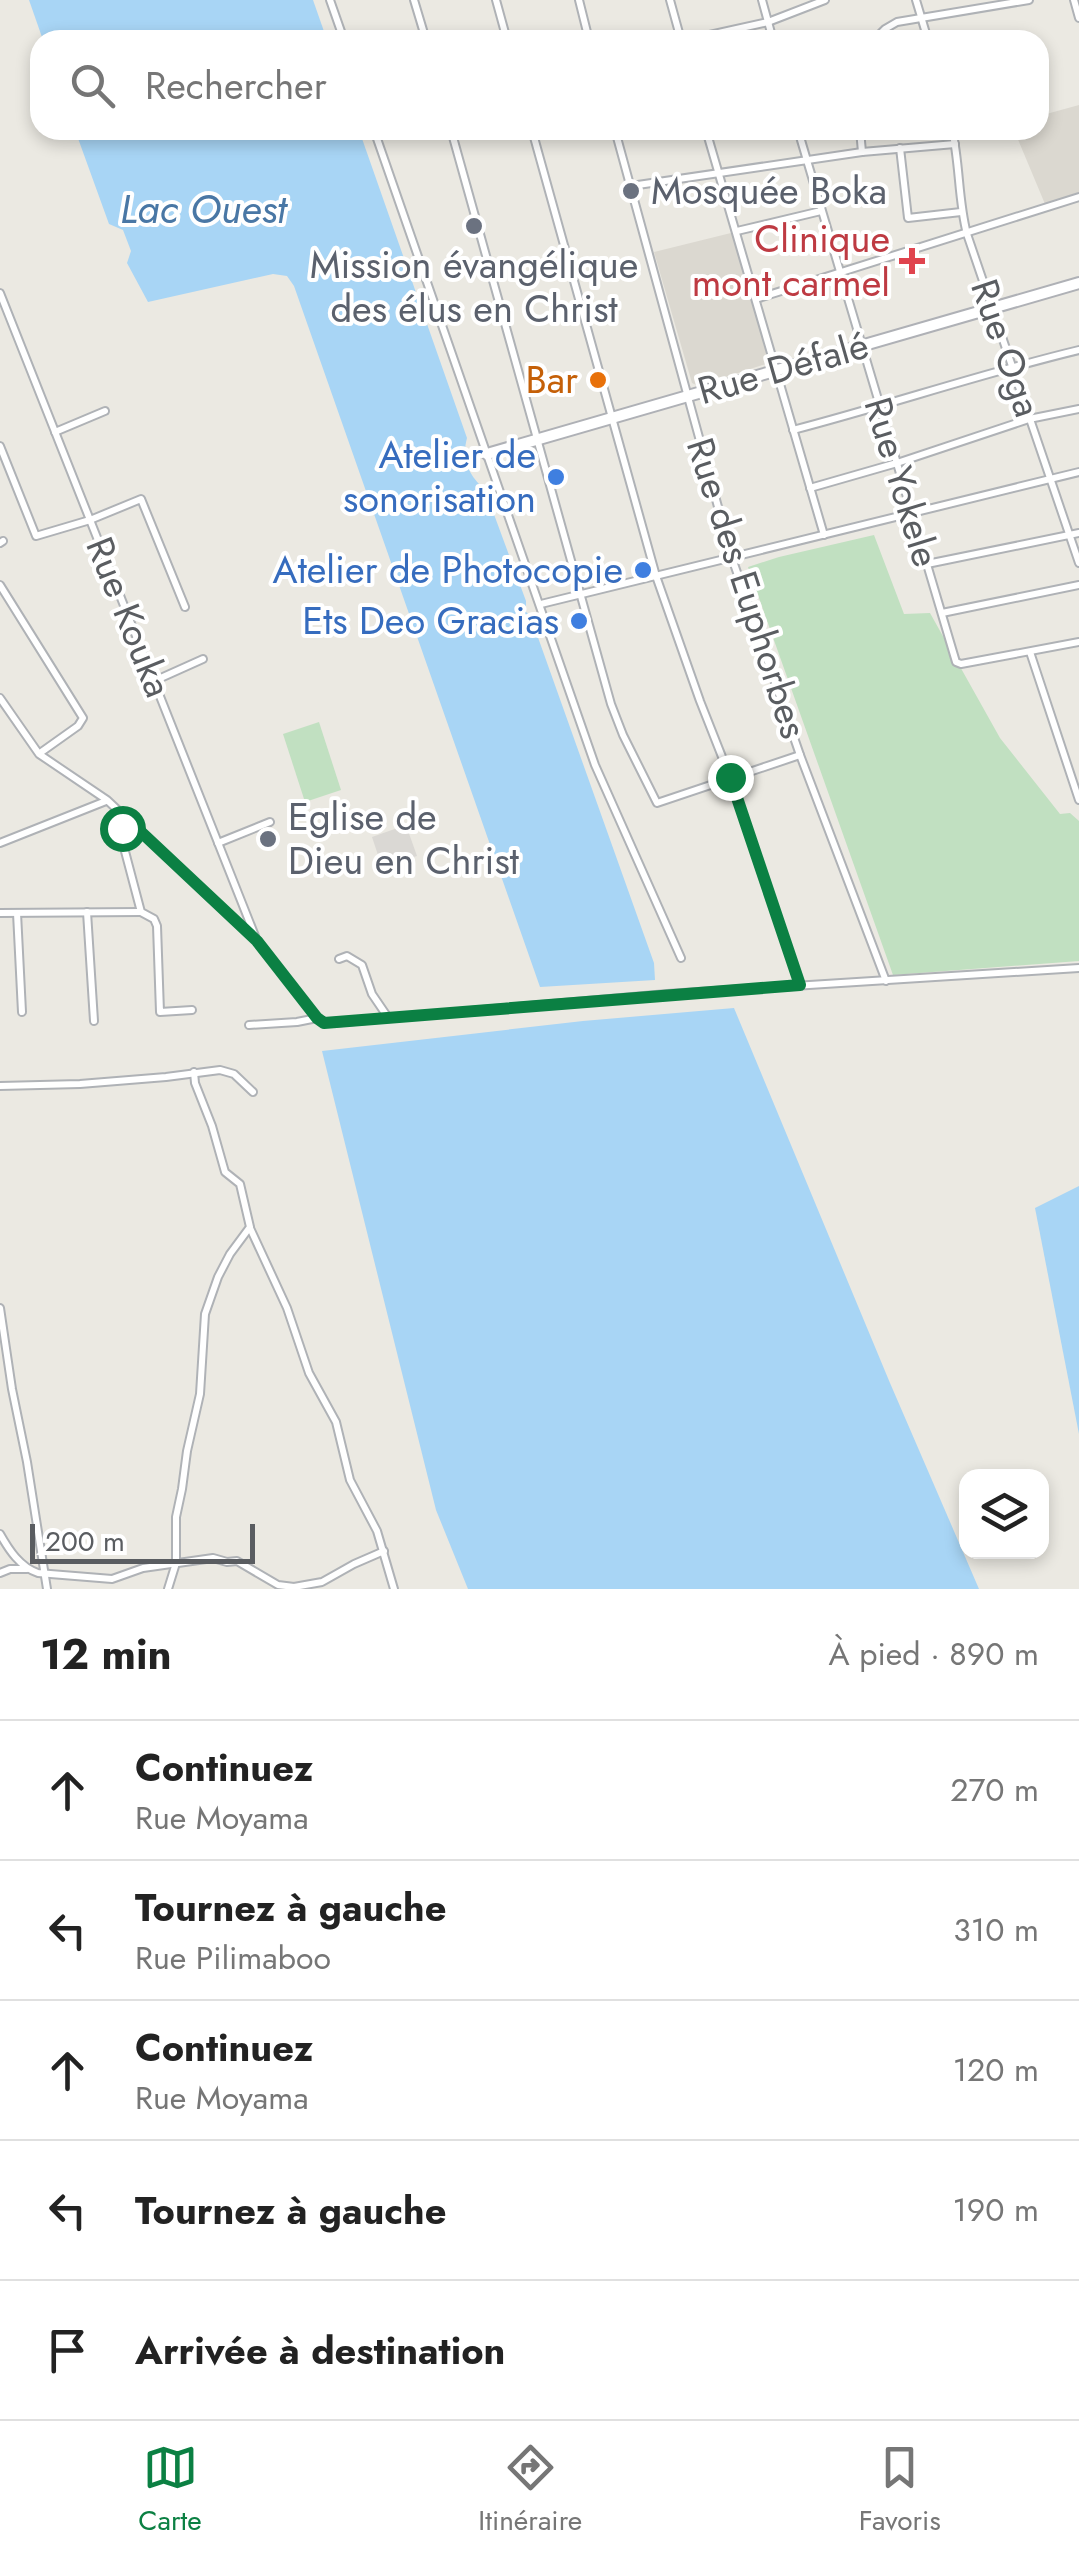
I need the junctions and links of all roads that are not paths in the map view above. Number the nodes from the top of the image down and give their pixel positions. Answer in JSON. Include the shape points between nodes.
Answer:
{"nodes":[{"id":1,"x":330,"y":0,"type":"edge"},
{"id":2,"x":414,"y":0,"type":"edge"},
{"id":3,"x":496,"y":0,"type":"edge"},
{"id":4,"x":579,"y":0,"type":"edge"},
{"id":5,"x":670,"y":0,"type":"edge"},
{"id":6,"x":762,"y":0,"type":"edge"},
{"id":7,"x":826,"y":0,"type":"edge"},
{"id":8,"x":916,"y":0,"type":"edge"},
{"id":9,"x":1029,"y":0,"type":"edge"},
{"id":10,"x":1074,"y":0,"type":"edge"},
{"id":11,"x":922,"y":16,"type":"junction"},
{"id":12,"x":1079,"y":18,"type":"edge"},
{"id":13,"x":768,"y":22,"type":"junction"},
{"id":14,"x":340,"y":30,"type":"edge"},
{"id":15,"x":423,"y":30,"type":"edge"},
{"id":16,"x":504,"y":30,"type":"edge"},
{"id":17,"x":587,"y":30,"type":"edge"},
{"id":18,"x":680,"y":30,"type":"edge"},
{"id":19,"x":731,"y":30,"type":"edge"},
{"id":20,"x":770,"y":30,"type":"edge"},
{"id":21,"x":885,"y":30,"type":"edge"},
{"id":22,"x":926,"y":30,"type":"edge"},
{"id":23,"x":377,"y":140,"type":"edge"},
{"id":24,"x":454,"y":140,"type":"edge"},
{"id":25,"x":535,"y":140,"type":"edge"},
{"id":26,"x":618,"y":140,"type":"edge"},
{"id":27,"x":709,"y":140,"type":"edge"},
{"id":28,"x":801,"y":140,"type":"edge"},
{"id":29,"x":861,"y":140,"type":"edge"},
{"id":30,"x":954,"y":140,"type":"edge"},
{"id":31,"x":955,"y":144,"type":"junction"},
{"id":32,"x":900,"y":148,"type":"junction"},
{"id":33,"x":862,"y":152,"type":"junction"},
{"id":34,"x":808,"y":162,"type":"junction"},
{"id":35,"x":720,"y":173,"type":"junction"},
{"id":36,"x":631,"y":186,"type":"junction"},
{"id":37,"x":1079,"y":197,"type":"edge"},
{"id":38,"x":821,"y":211,"type":"junction"},
{"id":39,"x":961,"y":212,"type":"junction"},
{"id":40,"x":737,"y":231,"type":"junction"},
{"id":41,"x":966,"y":234,"type":"junction"},
{"id":42,"x":841,"y":274,"type":"junction"},
{"id":43,"x":1079,"y":283,"type":"edge"},
{"id":44,"x":1,"y":297,"type":"edge"},
{"id":45,"x":756,"y":299,"type":"junction"},
{"id":46,"x":993,"y":308,"type":"junction"},
{"id":47,"x":862,"y":346,"type":"junction"},
{"id":48,"x":1079,"y":350,"type":"edge"},
{"id":49,"x":1012,"y":366,"type":"junction"},
{"id":50,"x":775,"y":370,"type":"junction"},
{"id":51,"x":686,"y":396,"type":"junction"},
{"id":52,"x":879,"y":408,"type":"junction"},
{"id":53,"x":1079,"y":409,"type":"edge"},
{"id":54,"x":106,"y":411,"type":"dead end"},
{"id":55,"x":612,"y":418,"type":"junction"},
{"id":56,"x":1029,"y":420,"type":"junction"},
{"id":57,"x":793,"y":430,"type":"junction"},
{"id":58,"x":55,"y":432,"type":"junction"},
{"id":59,"x":537,"y":440,"type":"junction"},
{"id":60,"x":0,"y":446,"type":"edge"},
{"id":61,"x":487,"y":454,"type":"junction"},
{"id":62,"x":897,"y":463,"type":"junction"},
{"id":63,"x":1079,"y":472,"type":"edge"},
{"id":64,"x":1052,"y":479,"type":"junction"},
{"id":65,"x":810,"y":488,"type":"junction"},
{"id":66,"x":912,"y":514,"type":"junction"},
{"id":67,"x":90,"y":520,"type":"junction"},
{"id":68,"x":1079,"y":533,"type":"edge"},
{"id":69,"x":824,"y":535,"type":"junction"},
{"id":70,"x":1069,"y":535,"type":"junction"},
{"id":71,"x":732,"y":558,"type":"junction"},
{"id":72,"x":1079,"y":562,"type":"edge"},
{"id":73,"x":927,"y":564,"type":"junction"},
{"id":74,"x":656,"y":576,"type":"junction"},
{"id":75,"x":0,"y":584,"type":"edge"},
{"id":76,"x":1079,"y":585,"type":"edge"},
{"id":77,"x":581,"y":594,"type":"junction"},
{"id":78,"x":541,"y":604,"type":"junction"},
{"id":79,"x":185,"y":607,"type":"dead end"},
{"id":80,"x":942,"y":613,"type":"junction"},
{"id":81,"x":1079,"y":642,"type":"edge"},
{"id":82,"x":1030,"y":652,"type":"junction"},
{"id":83,"x":203,"y":660,"type":"dead end"},
{"id":84,"x":154,"y":680,"type":"junction"},
{"id":85,"x":0,"y":698,"type":"edge"},
{"id":86,"x":10,"y":713,"type":"junction"},
{"id":87,"x":0,"y":720,"type":"edge"},
{"id":88,"x":40,"y":754,"type":"junction"},
{"id":89,"x":800,"y":755,"type":"junction"},
{"id":90,"x":730,"y":777,"type":"junction"},
{"id":91,"x":108,"y":800,"type":"junction"},
{"id":92,"x":1079,"y":800,"type":"edge"},
{"id":93,"x":124,"y":816,"type":"junction"},
{"id":94,"x":270,"y":822,"type":"dead end"},
{"id":95,"x":0,"y":843,"type":"edge"},
{"id":96,"x":218,"y":843,"type":"junction"},
{"id":97,"x":86,"y":912,"type":"junction"},
{"id":98,"x":141,"y":912,"type":"junction"},
{"id":99,"x":0,"y":913,"type":"edge"},
{"id":100,"x":17,"y":913,"type":"junction"},
{"id":101,"x":257,"y":941,"type":"junction"},
{"id":102,"x":338,"y":958,"type":"dead end"},
{"id":103,"x":682,"y":958,"type":"dead end"},
{"id":104,"x":1079,"y":968,"type":"edge"},
{"id":105,"x":886,"y":980,"type":"junction"},
{"id":106,"x":800,"y":985,"type":"junction"},
{"id":107,"x":192,"y":1010,"type":"dead end"},
{"id":108,"x":22,"y":1012,"type":"dead end"},
{"id":109,"x":387,"y":1016,"type":"junction"},
{"id":110,"x":317,"y":1018,"type":"junction"},
{"id":111,"x":94,"y":1021,"type":"dead end"},
{"id":112,"x":249,"y":1024,"type":"dead end"},
{"id":113,"x":194,"y":1072,"type":"junction"},
{"id":114,"x":0,"y":1086,"type":"edge"},
{"id":115,"x":253,"y":1092,"type":"dead end"},
{"id":116,"x":250,"y":1227,"type":"junction"},
{"id":117,"x":0,"y":1308,"type":"edge"},
{"id":118,"x":0,"y":1534,"type":"edge"},
{"id":119,"x":384,"y":1551,"type":"junction"},
{"id":120,"x":176,"y":1563,"type":"junction"},
{"id":121,"x":26,"y":1570,"type":"junction"},
{"id":122,"x":45,"y":1572,"type":"junction"},
{"id":123,"x":0,"y":1573,"type":"edge"},
{"id":124,"x":279,"y":1587,"type":"edge"},
{"id":125,"x":46,"y":1589,"type":"edge"},
{"id":126,"x":168,"y":1589,"type":"edge"},
{"id":127,"x":394,"y":1589,"type":"edge"}],
"edges":[{"from":1,"to":14,"type":"street"},
{"from":2,"to":15,"type":"street"},
{"from":3,"to":16,"type":"street"},
{"from":4,"to":17,"type":"street"},
{"from":5,"to":18,"type":"street"},
{"from":6,"to":13,"type":"street"},
{"from":7,"to":13,"type":"street"},
{"from":8,"to":11,"type":"street"},
{"from":9,"to":11,"type":"street"},
{"from":10,"to":12,"type":"street"},
{"from":11,"to":21,"type":"street"},
{"from":11,"to":22,"type":"street"},
{"from":13,"to":19,"type":"street"},
{"from":13,"to":20,"type":"street"},
{"from":23,"to":61,"type":"street"},
{"from":24,"to":59,"type":"street"},
{"from":25,"to":55,"type":"street"},
{"from":26,"to":36,"type":"street","name":"Rue des Euphorbes"},
{"from":27,"to":35,"type":"street"},
{"from":28,"to":34,"type":"street","name":"Rue Yokele"},
{"from":29,"to":33,"type":"street"},
{"from":30,"to":31,"type":"street","name":"Rue Oga"},
{"from":31,"to":32,"type":"street"},
{"from":31,"to":39,"type":"street","name":"Rue Oga"},
{"from":32,"to":33,"type":"street"},
{"from":32,"to":39,"type":"street","via":[[908,218]]},
{"from":33,"to":34,"type":"street"},
{"from":34,"to":35,"type":"street"},
{"from":34,"to":38,"type":"street","name":"Rue Yokele"},
{"from":35,"to":36,"type":"street"},
{"from":35,"to":40,"type":"street"},
{"from":36,"to":51,"type":"street","name":"Rue des Euphorbes"},
{"from":37,"to":41,"type":"street"},
{"from":38,"to":40,"type":"street"},
{"from":38,"to":42,"type":"street","name":"Rue Yokele"},
{"from":39,"to":41,"type":"street","name":"Rue Oga"},
{"from":40,"to":45,"type":"street"},
{"from":41,"to":42,"type":"street"},
{"from":41,"to":46,"type":"street","name":"Rue Oga"},
{"from":42,"to":45,"type":"street"},
{"from":42,"to":47,"type":"street","name":"Rue Yokele"},
{"from":43,"to":46,"type":"street","name":"Rue Défalé"},
{"from":44,"to":58,"type":"street","name":"Rue Kouka"},
{"from":45,"to":50,"type":"street"},
{"from":46,"to":47,"type":"street","name":"Rue Défalé"},
{"from":46,"to":49,"type":"street","name":"Rue Oga"},
{"from":47,"to":50,"type":"street","name":"Rue Défalé"},
{"from":47,"to":52,"type":"street","name":"Rue Yokele"},
{"from":48,"to":49,"type":"street"},
{"from":49,"to":52,"type":"street"},
{"from":49,"to":56,"type":"street","name":"Rue Oga"},
{"from":50,"to":51,"type":"street","name":"Rue Défalé"},
{"from":50,"to":57,"type":"street"},
{"from":51,"to":55,"type":"street","name":"Rue Défalé"},
{"from":51,"to":71,"type":"street","name":"Rue des Euphorbes"},
{"from":52,"to":57,"type":"street"},
{"from":52,"to":62,"type":"street","name":"Rue Yokele"},
{"from":53,"to":56,"type":"street"},
{"from":54,"to":58,"type":"street"},
{"from":55,"to":59,"type":"street","name":"Rue Défalé"},
{"from":55,"to":74,"type":"street"},
{"from":56,"to":62,"type":"street"},
{"from":56,"to":64,"type":"street","name":"Rue Oga"},
{"from":57,"to":65,"type":"street"},
{"from":58,"to":67,"type":"street","name":"Rue Kouka"},
{"from":59,"to":61,"type":"street","name":"Rue Défalé"},
{"from":59,"to":77,"type":"street"},
{"from":60,"to":67,"type":"street","via":[[34,535]]},
{"from":61,"to":78,"type":"street"},
{"from":62,"to":65,"type":"street"},
{"from":62,"to":66,"type":"street","name":"Rue Yokele"},
{"from":63,"to":64,"type":"street"},
{"from":64,"to":66,"type":"street"},
{"from":64,"to":70,"type":"street","name":"Rue Oga"},
{"from":65,"to":69,"type":"street"},
{"from":66,"to":69,"type":"street"},
{"from":66,"to":73,"type":"street","name":"Rue Yokele"},
{"from":67,"to":79,"type":"street","via":[[141,499]]},
{"from":67,"to":84,"type":"street","name":"Rue Kouka"},
{"from":68,"to":70,"type":"street"},
{"from":69,"to":71,"type":"street"},
{"from":70,"to":72,"type":"street","name":"Rue Oga"},
{"from":70,"to":73,"type":"street"},
{"from":71,"to":74,"type":"street"},
{"from":71,"to":89,"type":"street","name":"Rue des Euphorbes"},
{"from":73,"to":80,"type":"street","name":"Rue Yokele"},
{"from":74,"to":77,"type":"street"},
{"from":74,"to":90,"type":"street"},
{"from":75,"to":88,"type":"street","via":[[83,718]]},
{"from":76,"to":80,"type":"street"},
{"from":77,"to":78,"type":"street"},
{"from":77,"to":90,"type":"street","via":[[615,717],[657,803]]},
{"from":78,"to":103,"type":"street","via":[[595,765]]},
{"from":80,"to":82,"type":"street","name":"Rue Yokele","via":[[956,662]]},
{"from":81,"to":82,"type":"street"},
{"from":82,"to":92,"type":"street"},
{"from":83,"to":84,"type":"street"},
{"from":84,"to":96,"type":"street","name":"Rue Kouka"},
{"from":85,"to":86,"type":"street"},
{"from":86,"to":87,"type":"street"},
{"from":86,"to":88,"type":"street"},
{"from":88,"to":91,"type":"street"},
{"from":89,"to":90,"type":"street"},
{"from":89,"to":105,"type":"street","name":"Rue des Euphorbes"},
{"from":90,"to":106,"type":"street"},
{"from":91,"to":93,"type":"street"},
{"from":91,"to":95,"type":"street"},
{"from":93,"to":98,"type":"street","via":[[122,836]]},
{"from":93,"to":101,"type":"street"},
{"from":94,"to":96,"type":"street"},
{"from":96,"to":101,"type":"street","name":"Rue Kouka"},
{"from":97,"to":98,"type":"street"},
{"from":97,"to":100,"type":"street"},
{"from":97,"to":111,"type":"street"},
{"from":98,"to":107,"type":"street","via":[[157,924],[160,1012]]},
{"from":99,"to":100,"type":"street"},
{"from":100,"to":108,"type":"street"},
{"from":101,"to":110,"type":"street"},
{"from":102,"to":109,"type":"street","via":[[362,965]]},
{"from":104,"to":105,"type":"street"},
{"from":105,"to":106,"type":"street"},
{"from":106,"to":109,"type":"street"},
{"from":109,"to":110,"type":"street","via":[[332,1023]]},
{"from":110,"to":112,"type":"street"},
{"from":113,"to":114,"type":"street"},
{"from":113,"to":115,"type":"street","via":[[234,1074]]},
{"from":113,"to":116,"type":"street","via":[[225,1172],[240,1184]]},
{"from":116,"to":119,"type":"street"},
{"from":116,"to":120,"type":"street","via":[[224,1266],[205,1314],[200,1394],[176,1517]]},
{"from":117,"to":122,"type":"street"},
{"from":118,"to":121,"type":"street"},
{"from":119,"to":124,"type":"street","via":[[322,1582]]},
{"from":119,"to":127,"type":"street"},
{"from":120,"to":122,"type":"street","via":[[112,1578]]},
{"from":120,"to":124,"type":"street","via":[[237,1561]]},
{"from":120,"to":126,"type":"street"},
{"from":121,"to":122,"type":"street"},
{"from":121,"to":123,"type":"street"},
{"from":122,"to":125,"type":"street"}]}
